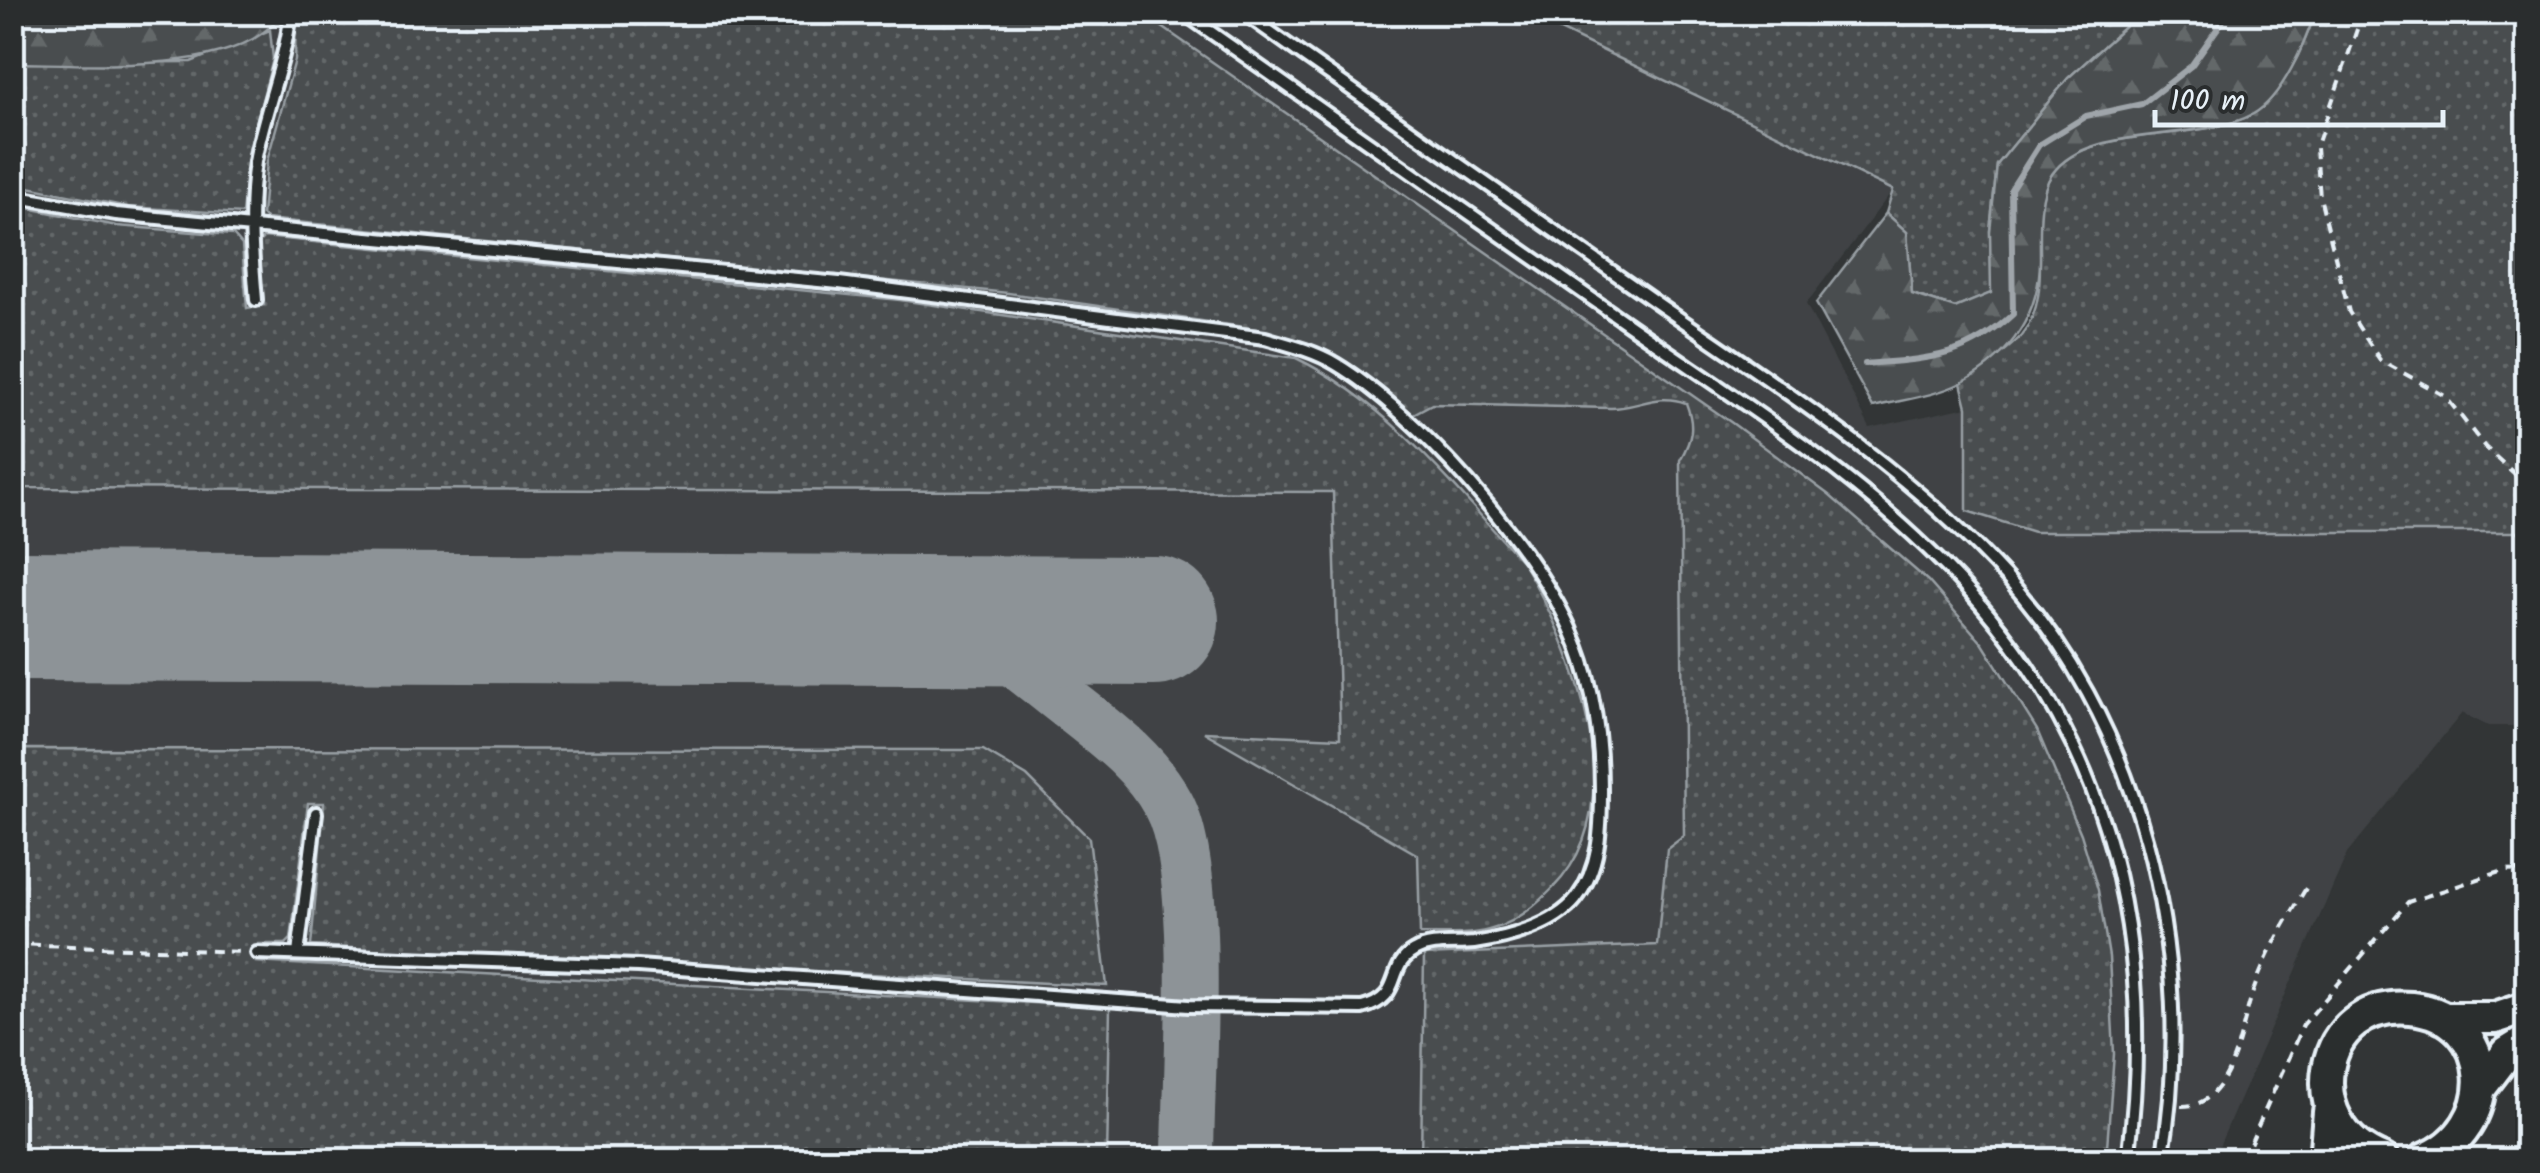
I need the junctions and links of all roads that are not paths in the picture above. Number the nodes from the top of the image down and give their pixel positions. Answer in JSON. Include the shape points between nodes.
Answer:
{"nodes":[{"id":1,"x":291,"y":12,"type":"edge"},
{"id":2,"x":1182,"y":12,"type":"edge"},
{"id":3,"x":1242,"y":12,"type":"edge"},
{"id":4,"x":12,"y":196,"type":"edge"},
{"id":5,"x":250,"y":226,"type":"junction"},
{"id":6,"x":256,"y":300,"type":"dead end"},
{"id":7,"x":316,"y":813,"type":"dead end"},
{"id":8,"x":257,"y":952,"type":"road end"},
{"id":9,"x":298,"y":954,"type":"junction"},
{"id":10,"x":2528,"y":1008,"type":"edge"},
{"id":11,"x":2443,"y":1018,"type":"junction"},
{"id":12,"x":2528,"y":1040,"type":"edge"},
{"id":13,"x":2481,"y":1086,"type":"junction"},
{"id":14,"x":2329,"y":1112,"type":"junction"},
{"id":15,"x":2128,"y":1160,"type":"edge"},
{"id":16,"x":2162,"y":1160,"type":"edge"},
{"id":17,"x":2325,"y":1160,"type":"edge"},
{"id":18,"x":2383,"y":1160,"type":"edge"},
{"id":19,"x":2423,"y":1160,"type":"edge"}],
"edges":[{"from":1,"to":5,"type":"lane","via":[[255,162]]},
{"from":2,"to":15,"type":"lane","via":[[1817,456],[1978,599],[2054,708],[2105,824],[2134,955],[2140,1022]]},
{"from":3,"to":16,"type":"lane","via":[[1894,471],[1998,567],[2082,684],[2140,818],[2170,954],[2171,1106]]},
{"from":4,"to":5,"type":"lane"},
{"from":5,"to":6,"type":"lane"},
{"from":5,"to":9,"type":"lane","via":[[839,283],[1304,348],[1358,378],[1411,426],[1531,556],[1572,632],[1591,688],[1601,772],[1598,847],[1588,882],[1573,902],[1528,930],[1416,950],[1400,964],[1384,1000],[1362,1008],[1189,1006],[638,966]]},
{"from":7,"to":9,"type":"lane"},
{"from":8,"to":9,"type":"lane"},
{"from":10,"to":11,"type":"main road","via":[[2495,1018]]},
{"from":11,"to":13,"type":"main road","via":[[2467,1040]]},
{"from":11,"to":14,"type":"main road","via":[[2408,1007],[2357,1022],[2327,1067]]},
{"from":12,"to":13,"type":"main road"},
{"from":13,"to":19,"type":"main road","via":[[2464,1133]]},
{"from":14,"to":17,"type":"main road"},
{"from":14,"to":18,"type":"main road","via":[[2348,1140]]}]}
